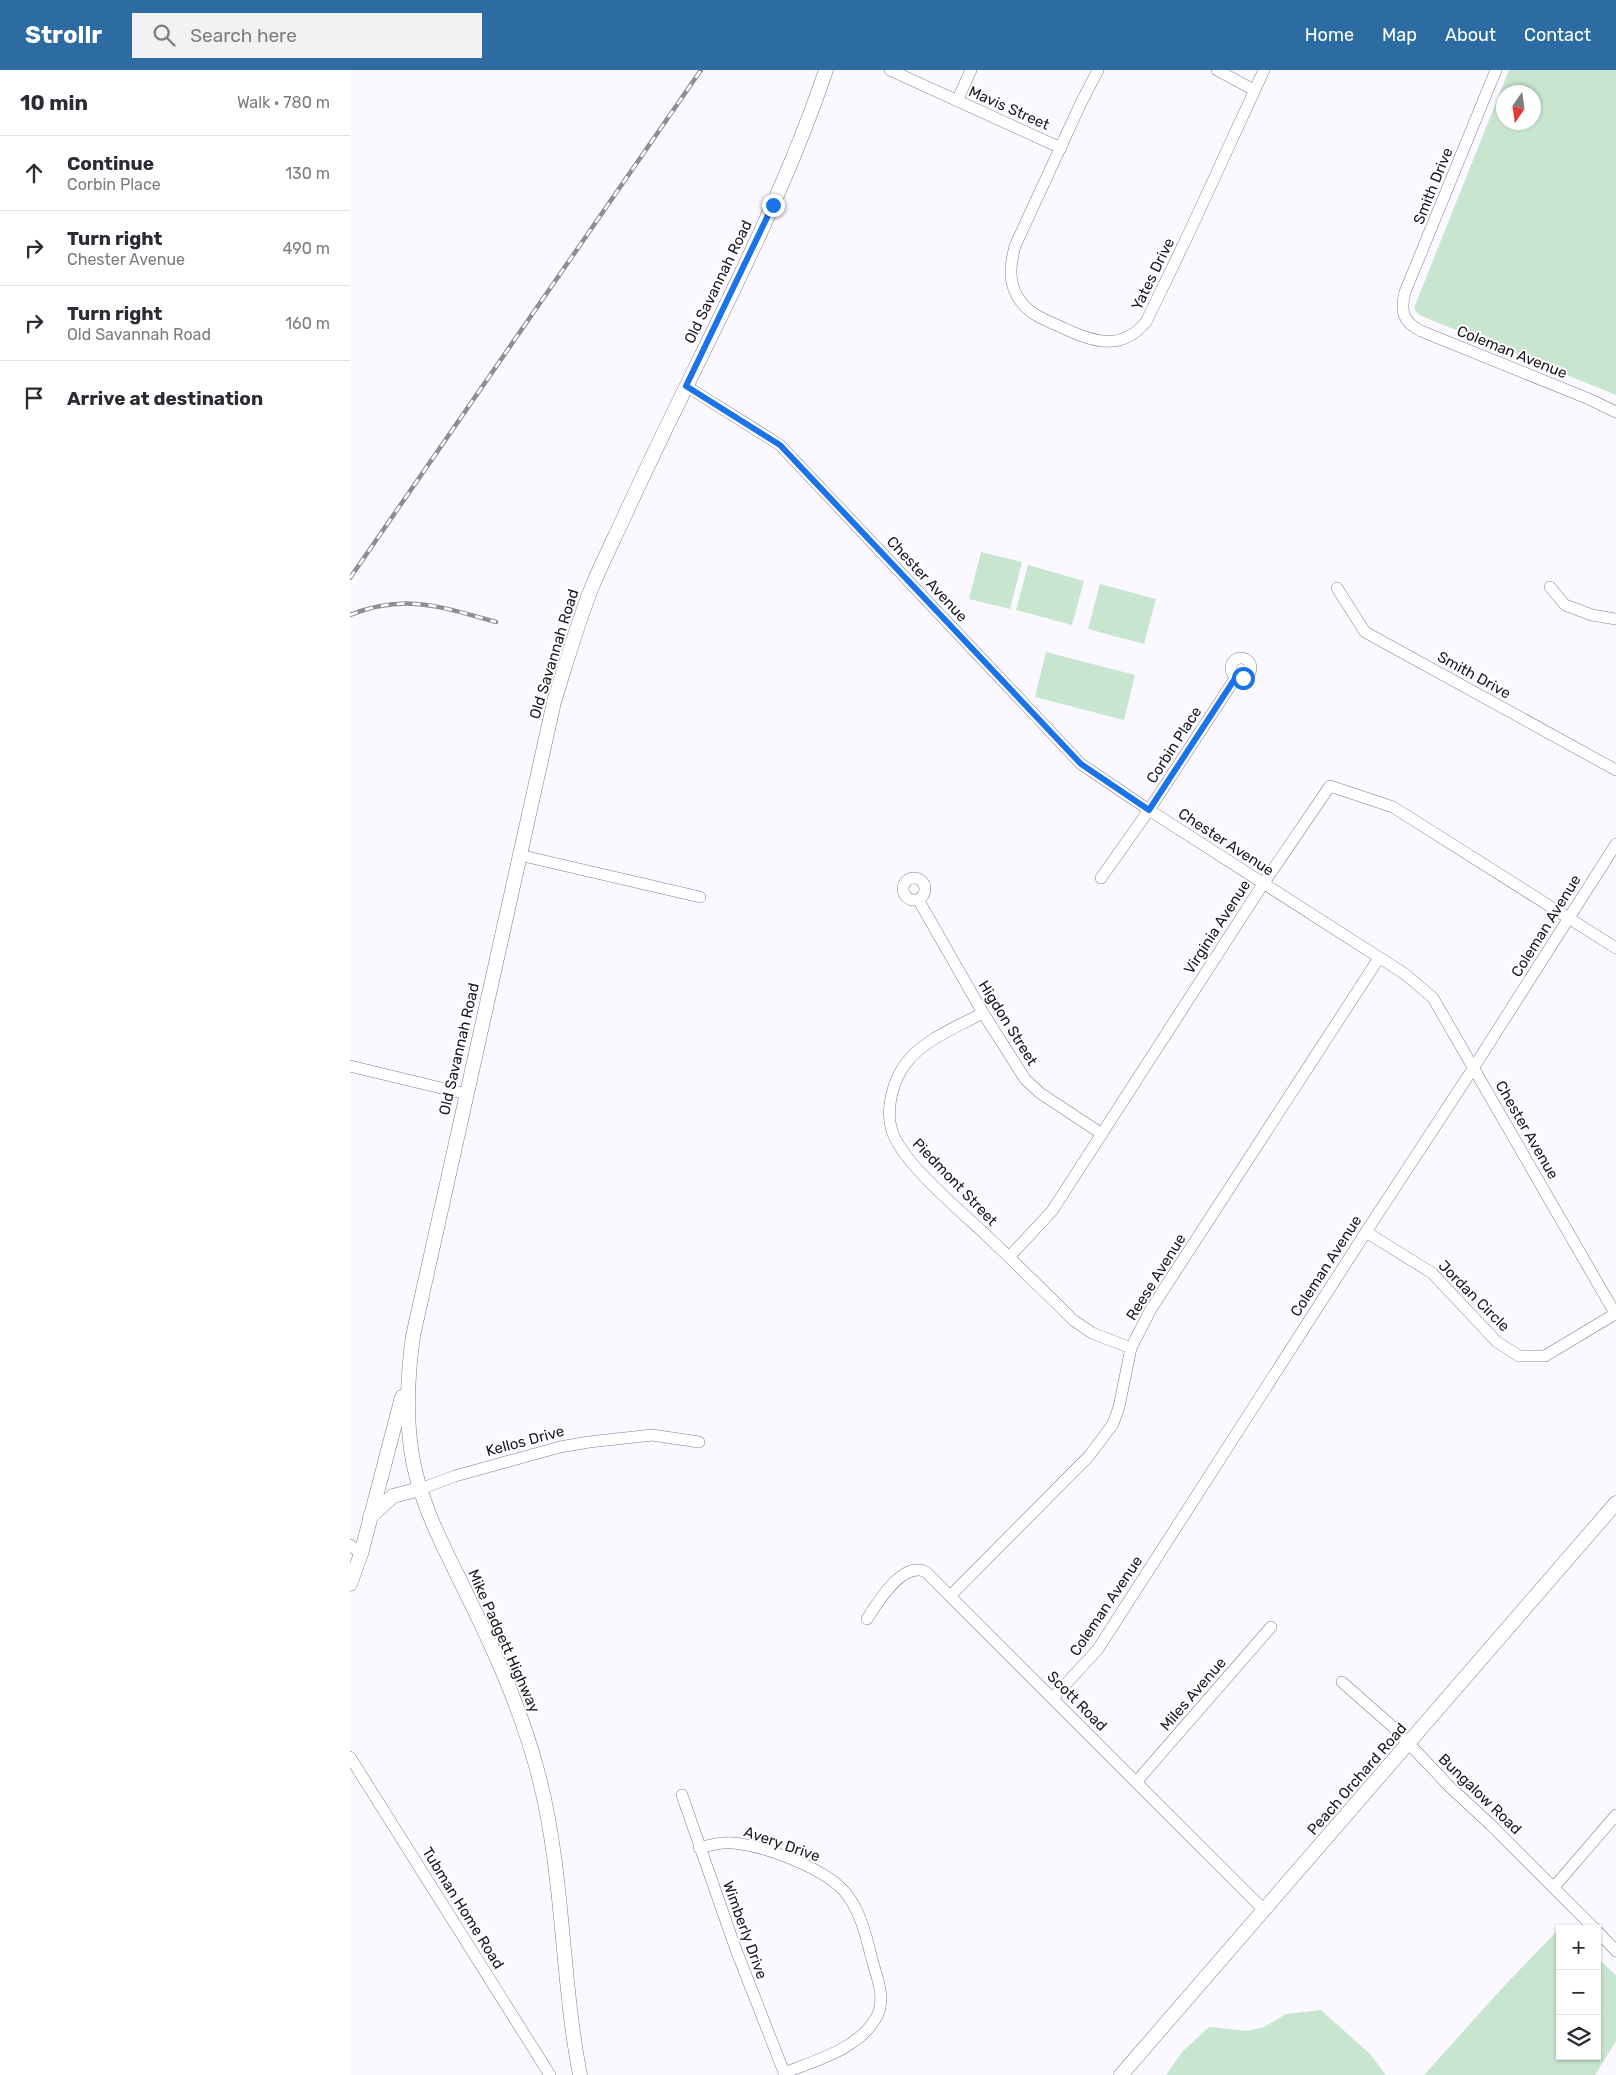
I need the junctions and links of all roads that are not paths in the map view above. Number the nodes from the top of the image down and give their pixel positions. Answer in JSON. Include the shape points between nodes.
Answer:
{"nodes":[{"id":1,"x":826,"y":70,"type":"edge"},
{"id":2,"x":890,"y":70,"type":"edge"},
{"id":3,"x":971,"y":70,"type":"edge"},
{"id":4,"x":1098,"y":70,"type":"edge"},
{"id":5,"x":1217,"y":70,"type":"edge"},
{"id":6,"x":1264,"y":70,"type":"edge"},
{"id":7,"x":1496,"y":70,"type":"edge"},
{"id":8,"x":1254,"y":90,"type":"junction"},
{"id":9,"x":957,"y":101,"type":"junction"},
{"id":10,"x":1061,"y":148,"type":"junction"},
{"id":11,"x":1402,"y":314,"type":"joint"},
{"id":12,"x":686,"y":386,"type":"junction"},
{"id":13,"x":1616,"y":412,"type":"edge"},
{"id":14,"x":1550,"y":587,"type":"dead end"},
{"id":15,"x":1337,"y":588,"type":"dead end"},
{"id":16,"x":1616,"y":619,"type":"edge"},
{"id":17,"x":1236,"y":677,"type":"dead end"},
{"id":18,"x":1616,"y":770,"type":"edge"},
{"id":19,"x":1149,"y":810,"type":"junction"},
{"id":20,"x":1616,"y":844,"type":"edge"},
{"id":21,"x":519,"y":856,"type":"junction"},
{"id":22,"x":1101,"y":878,"type":"dead end"},
{"id":23,"x":1263,"y":884,"type":"junction"},
{"id":24,"x":700,"y":897,"type":"dead end"},
{"id":25,"x":918,"y":900,"type":"dead end"},
{"id":26,"x":1570,"y":918,"type":"junction"},
{"id":27,"x":1616,"y":948,"type":"edge"},
{"id":28,"x":1379,"y":958,"type":"junction"},
{"id":29,"x":983,"y":1012,"type":"junction"},
{"id":30,"x":350,"y":1066,"type":"edge"},
{"id":31,"x":1474,"y":1067,"type":"junction"},
{"id":32,"x":466,"y":1094,"type":"junction"},
{"id":33,"x":1102,"y":1134,"type":"junction"},
{"id":34,"x":1366,"y":1232,"type":"junction"},
{"id":35,"x":1010,"y":1258,"type":"junction"},
{"id":36,"x":424,"y":1284,"type":"joint"},
{"id":37,"x":1616,"y":1314,"type":"edge"},
{"id":38,"x":1131,"y":1348,"type":"junction"},
{"id":39,"x":409,"y":1368,"type":"junction"},
{"id":40,"x":699,"y":1442,"type":"dead end"},
{"id":41,"x":420,"y":1489,"type":"junction"},
{"id":42,"x":1616,"y":1503,"type":"edge"},
{"id":43,"x":370,"y":1518,"type":"junction"},
{"id":44,"x":350,"y":1545,"type":"edge"},
{"id":45,"x":361,"y":1554,"type":"junction"},
{"id":46,"x":350,"y":1584,"type":"edge"},
{"id":47,"x":951,"y":1595,"type":"junction"},
{"id":48,"x":867,"y":1619,"type":"dead end"},
{"id":49,"x":1271,"y":1628,"type":"dead end"},
{"id":50,"x":1342,"y":1682,"type":"dead end"},
{"id":51,"x":1053,"y":1698,"type":"junction"},
{"id":52,"x":1408,"y":1743,"type":"junction"},
{"id":53,"x":350,"y":1756,"type":"edge"},
{"id":54,"x":1137,"y":1781,"type":"junction"},
{"id":55,"x":682,"y":1794,"type":"dead end"},
{"id":56,"x":1616,"y":1815,"type":"edge"},
{"id":57,"x":699,"y":1848,"type":"junction"},
{"id":58,"x":1554,"y":1886,"type":"junction"},
{"id":59,"x":1264,"y":1910,"type":"junction"},
{"id":60,"x":1591,"y":1925,"type":"edge"},
{"id":61,"x":1601,"y":1935,"type":"edge"},
{"id":62,"x":1616,"y":1951,"type":"edge"},
{"id":63,"x":1126,"y":2070,"type":"edge"},
{"id":64,"x":784,"y":2074,"type":"edge"},
{"id":65,"x":550,"y":2075,"type":"edge"},
{"id":66,"x":580,"y":2075,"type":"edge"}],
"edges":[{"from":1,"to":12,"type":"main road","name":"Old Savannah Road","via":[[808,123],[773,205]]},
{"from":2,"to":9,"type":"street","name":"Mavis Street"},
{"from":3,"to":9,"type":"street"},
{"from":4,"to":10,"type":"street","name":"Yates Drive"},
{"from":5,"to":8,"type":"street"},
{"from":6,"to":8,"type":"street","name":"Yates Drive"},
{"from":7,"to":11,"type":"street","name":"Smith Drive","via":[[1406,292]]},
{"from":8,"to":10,"type":"street","name":"Yates Drive","via":[[1152,312],[1140,328],[1118,341],[1084,338],[1038,317],[1021,301],[1013,285],[1010,269],[1016,246]]},
{"from":9,"to":10,"type":"street","name":"Mavis Street"},
{"from":11,"to":13,"type":"street","name":"Coleman Avenue","via":[[1409,324],[1421,331]]},
{"from":12,"to":19,"type":"street","name":"Chester Avenue","via":[[780,445],[1081,764]]},
{"from":12,"to":21,"type":"main road","name":"Old Savannah Road","via":[[592,587],[554,702]]},
{"from":14,"to":16,"type":"street","via":[[1565,605]]},
{"from":15,"to":18,"type":"street","name":"Smith Drive","via":[[1365,632]]},
{"from":17,"to":19,"type":"street","name":"Corbin Place"},
{"from":19,"to":22,"type":"street","name":"Corbin Place"},
{"from":19,"to":23,"type":"street","name":"Chester Avenue"},
{"from":20,"to":26,"type":"street","name":"Coleman Avenue"},
{"from":21,"to":24,"type":"street"},
{"from":21,"to":32,"type":"main road","name":"Old Savannah Road"},
{"from":23,"to":26,"type":"street","name":"Virginia Avenue","via":[[1330,786],[1393,808]]},
{"from":23,"to":28,"type":"street","name":"Chester Avenue"},
{"from":23,"to":33,"type":"street","name":"Virginia Avenue"},
{"from":25,"to":29,"type":"street","name":"Higdon Street"},
{"from":26,"to":27,"type":"street","name":"Virginia Avenue"},
{"from":26,"to":31,"type":"street","name":"Coleman Avenue"},
{"from":28,"to":31,"type":"street","name":"Chester Avenue","via":[[1433,998]]},
{"from":28,"to":38,"type":"street","name":"Reese Avenue","via":[[1151,1309]]},
{"from":29,"to":33,"type":"street","name":"Higdon Street","via":[[1032,1086]]},
{"from":29,"to":35,"type":"street","name":"Piedmont Street","via":[[925,1045],[905,1064],[892,1091],[891,1129],[908,1158]]},
{"from":30,"to":32,"type":"street"},
{"from":31,"to":34,"type":"street","name":"Coleman Avenue"},
{"from":31,"to":37,"type":"street","name":"Chester Avenue"},
{"from":32,"to":36,"type":"main road","name":"Old Savannah Road"},
{"from":33,"to":35,"type":"street","name":"Virginia Avenue","via":[[1052,1211]]},
{"from":34,"to":37,"type":"street","name":"Jordan Circle","via":[[1432,1272],[1497,1342],[1519,1356],[1545,1356]]},
{"from":34,"to":51,"type":"street","name":"Coleman Avenue","via":[[1098,1649]]},
{"from":35,"to":38,"type":"street","name":"Piedmont Street","via":[[1081,1326]]},
{"from":36,"to":39,"type":"main road","name":"Mike Padgett Highway"},
{"from":38,"to":47,"type":"street","name":"Reese Avenue","via":[[1120,1407],[1108,1433],[1090,1456]]},
{"from":39,"to":41,"type":"main road","name":"Mike Padgett Highway","via":[[410,1437]]},
{"from":39,"to":43,"type":"main road"},
{"from":40,"to":41,"type":"street","name":"Kellos Drive","via":[[652,1435],[589,1442],[455,1476]]},
{"from":41,"to":43,"type":"main road","name":"Kellos Drive","via":[[393,1496]]},
{"from":41,"to":66,"type":"main road","name":"Mike Padgett Highway","via":[[434,1530],[512,1690],[539,1777],[548,1817]]},
{"from":42,"to":52,"type":"main road","name":"Peach Orchard Road"},
{"from":43,"to":45,"type":"main road"},
{"from":44,"to":45,"type":"street"},
{"from":45,"to":46,"type":"main road"},
{"from":47,"to":48,"type":"street","name":"Scott Road","via":[[926,1572],[913,1570],[896,1581]]},
{"from":47,"to":51,"type":"street","name":"Scott Road"},
{"from":49,"to":54,"type":"street","name":"Miles Avenue"},
{"from":50,"to":52,"type":"street","name":"Bungalow Road"},
{"from":51,"to":54,"type":"street","name":"Scott Road"},
{"from":52,"to":58,"type":"street","name":"Bungalow Road"},
{"from":52,"to":59,"type":"main road","name":"Peach Orchard Road"},
{"from":53,"to":65,"type":"street","name":"Tubman Home Road"},
{"from":54,"to":59,"type":"street","name":"Scott Road"},
{"from":55,"to":57,"type":"street","name":"Wimberly Drive"},
{"from":56,"to":58,"type":"street"},
{"from":57,"to":64,"type":"street","name":"Wimberly Drive"},
{"from":57,"to":64,"type":"street","name":"Avery Drive","via":[[724,1843],[742,1845],[816,1870],[836,1883],[848,1896],[864,1926],[881,1994],[878,2015],[848,2045]]},
{"from":58,"to":60,"type":"street","name":"Bungalow Road"},
{"from":59,"to":63,"type":"main road","name":"Peach Orchard Road"},
{"from":61,"to":62,"type":"street","name":"Bungalow Road"}]}
